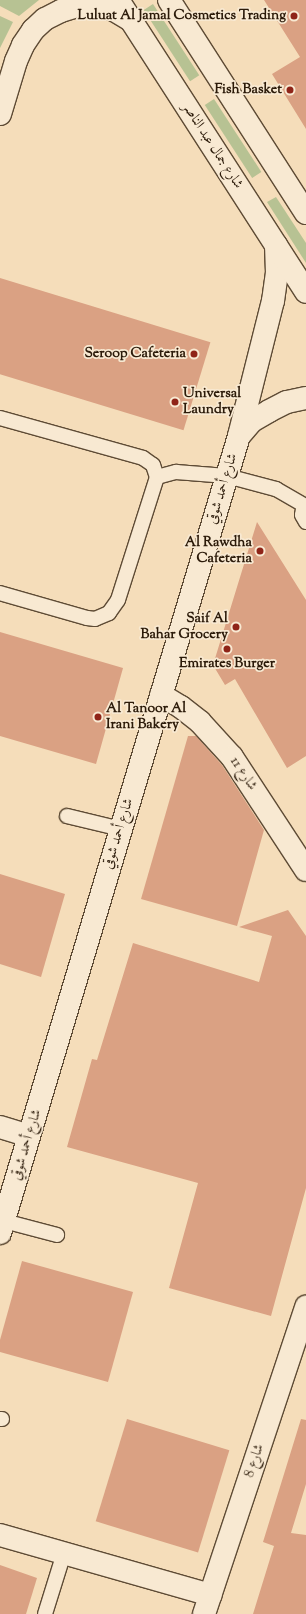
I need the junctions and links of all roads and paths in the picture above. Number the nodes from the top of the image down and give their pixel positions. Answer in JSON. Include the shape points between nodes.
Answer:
{"nodes":[{"id":1,"x":118,"y":0,"type":"edge"},
{"id":2,"x":169,"y":0,"type":"edge"},
{"id":3,"x":132,"y":22,"type":"junction"},
{"id":4,"x":0,"y":114,"type":"edge"},
{"id":5,"x":304,"y":205,"type":"edge"},
{"id":6,"x":276,"y":245,"type":"junction"},
{"id":7,"x":306,"y":292,"type":"edge"},
{"id":8,"x":306,"y":398,"type":"edge"},
{"id":9,"x":0,"y":418,"type":"edge"},
{"id":10,"x":239,"y":436,"type":"junction"},
{"id":11,"x":227,"y":476,"type":"junction"},
{"id":12,"x":157,"y":477,"type":"junction"},
{"id":13,"x":305,"y":506,"type":"edge"},
{"id":14,"x":306,"y":522,"type":"edge"},
{"id":15,"x":0,"y":593,"type":"edge"},
{"id":16,"x":161,"y":695,"type":"junction"},
{"id":17,"x":67,"y":816,"type":"dead end"},
{"id":18,"x":121,"y":829,"type":"junction"},
{"id":19,"x":306,"y":870,"type":"edge"},
{"id":20,"x":0,"y":1127,"type":"edge"},
{"id":21,"x":29,"y":1136,"type":"junction"},
{"id":22,"x":2,"y":1227,"type":"edge"},
{"id":23,"x":57,"y":1235,"type":"dead end"},
{"id":24,"x":305,"y":1314,"type":"edge"},
{"id":25,"x":0,"y":1535,"type":"edge"},
{"id":26,"x":64,"y":1553,"type":"junction"},
{"id":27,"x":208,"y":1605,"type":"edge"},
{"id":28,"x":45,"y":1614,"type":"edge"}],
"edges":[{"from":1,"to":3,"type":"street","name":"شارع جمال عبد الناصر"},
{"from":2,"to":5,"type":"street"},
{"from":3,"to":4,"type":"street","via":[[114,10],[97,6],[78,6],[45,19],[33,30],[23,45]]},
{"from":3,"to":6,"type":"street","name":"شارع جمال عبد الناصر"},
{"from":6,"to":7,"type":"street","name":"شارع جمال عبد الناصر"},
{"from":6,"to":10,"type":"street","name":"شارع أحمد شوقي","via":[[277,273],[273,301]]},
{"from":8,"to":10,"type":"street","name":"شارع أحمد شوقي","via":[[286,402],[269,411],[252,422]]},
{"from":9,"to":12,"type":"lane","via":[[143,458],[153,465]]},
{"from":10,"to":11,"type":"street","name":"شارع أحمد شوقي"},
{"from":11,"to":12,"type":"lane","via":[[176,472]]},
{"from":11,"to":13,"type":"lane","via":[[276,489]]},
{"from":11,"to":16,"type":"street","name":"شارع أحمد شوقي"},
{"from":12,"to":15,"type":"lane","via":[[118,600],[109,613],[94,619],[87,618]]},
{"from":13,"to":14,"type":"lane","via":[[302,515]]},
{"from":16,"to":18,"type":"street","name":"شارع أحمد شوقي"},
{"from":16,"to":19,"type":"street","name":"شارع 11","via":[[200,722],[227,751]]},
{"from":17,"to":18,"type":"lane"},
{"from":18,"to":21,"type":"street","name":"شارع أحمد شوقي"},
{"from":20,"to":21,"type":"street"},
{"from":21,"to":22,"type":"street","name":"شارع أحمد شوقي"},
{"from":22,"to":23,"type":"lane"},
{"from":24,"to":27,"type":"street","name":"شارع 8"},
{"from":25,"to":26,"type":"street"},
{"from":26,"to":27,"type":"street"},
{"from":26,"to":28,"type":"lane"}]}
